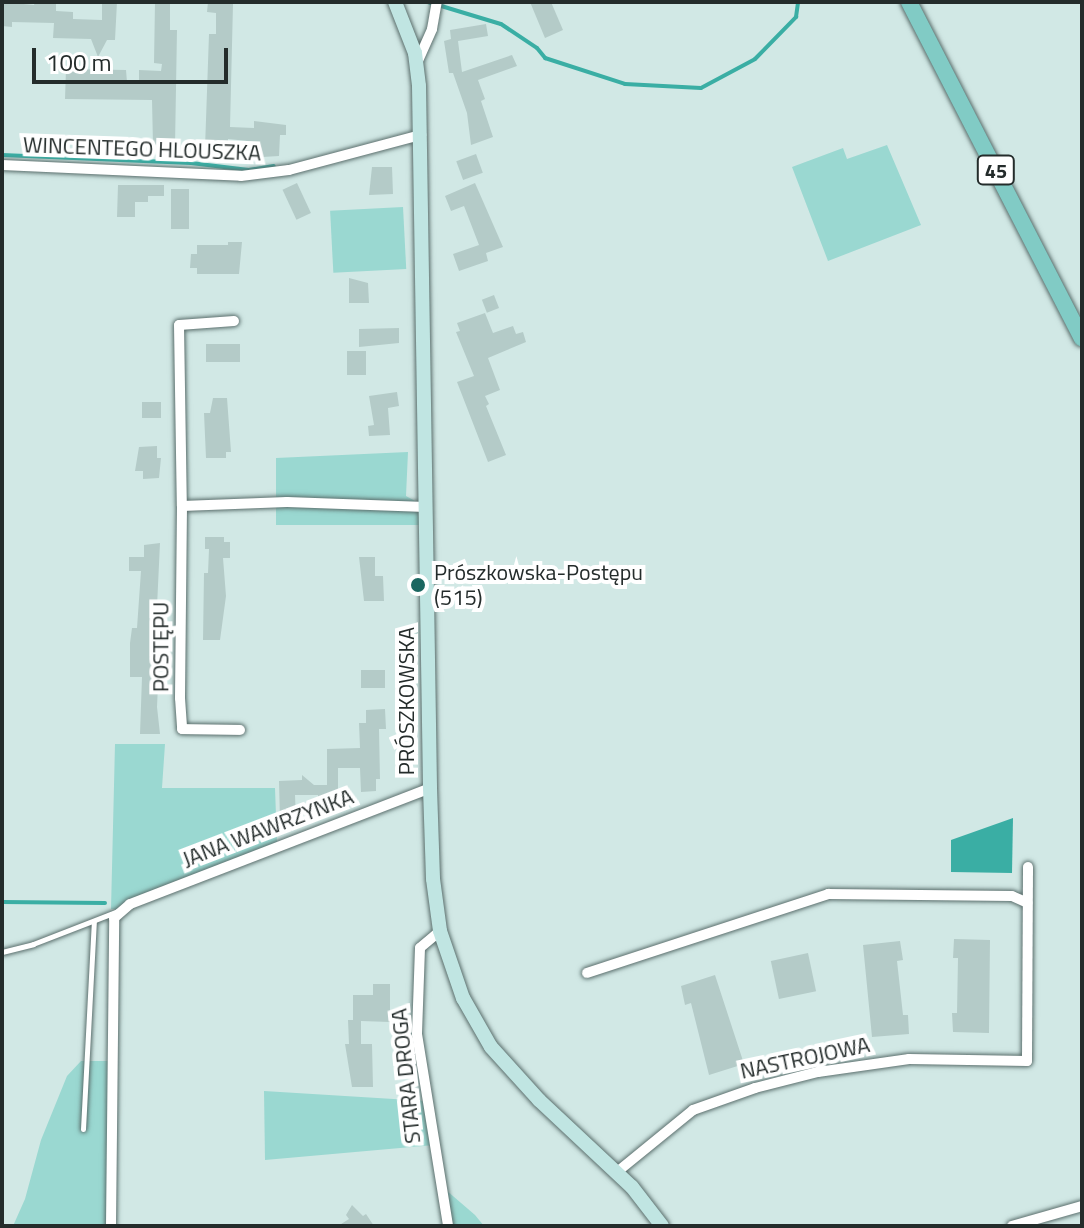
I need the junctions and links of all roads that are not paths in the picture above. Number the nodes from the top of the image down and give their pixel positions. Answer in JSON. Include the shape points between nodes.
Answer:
{"nodes":[{"id":1,"x":909,"y":2,"type":"edge"},
{"id":2,"x":395,"y":3,"type":"edge"},
{"id":3,"x":436,"y":7,"type":"edge"},
{"id":4,"x":417,"y":63,"type":"junction"},
{"id":5,"x":421,"y":135,"type":"junction"},
{"id":6,"x":2,"y":165,"type":"edge"},
{"id":7,"x":234,"y":321,"type":"dead end"},
{"id":8,"x":1082,"y":338,"type":"edge"},
{"id":9,"x":182,"y":506,"type":"junction"},
{"id":10,"x":426,"y":507,"type":"junction"},
{"id":11,"x":240,"y":730,"type":"dead end"},
{"id":12,"x":430,"y":788,"type":"junction"},
{"id":13,"x":1028,"y":867,"type":"dead end"},
{"id":14,"x":1028,"y":903,"type":"junction"},
{"id":15,"x":122,"y":909,"type":"junction"},
{"id":16,"x":94,"y":921,"type":"junction"},
{"id":17,"x":440,"y":931,"type":"junction"},
{"id":18,"x":2,"y":952,"type":"edge"},
{"id":19,"x":587,"y":973,"type":"dead end"},
{"id":20,"x":83,"y":1129,"type":"dead end"},
{"id":21,"x":617,"y":1172,"type":"junction"},
{"id":22,"x":1082,"y":1206,"type":"edge"},
{"id":23,"x":111,"y":1226,"type":"edge"},
{"id":24,"x":448,"y":1226,"type":"edge"},
{"id":25,"x":662,"y":1226,"type":"edge"},
{"id":26,"x":1012,"y":1226,"type":"edge"}],
"edges":[{"from":1,"to":8,"type":"main road","number":"45"},
{"from":2,"to":4,"type":"main road","name":"PRÓSZKOWSKA"},
{"from":3,"to":4,"type":"street"},
{"from":4,"to":5,"type":"main road","name":"PRÓSZKOWSKA"},
{"from":5,"to":6,"type":"street","name":"WINCENTEGO HLOUSZKA","via":[[289,170],[241,176]]},
{"from":5,"to":10,"type":"main road","name":"PRÓSZKOWSKA"},
{"from":7,"to":9,"type":"street","name":"POSTĘPU","via":[[179,325]]},
{"from":9,"to":10,"type":"street","via":[[287,502]]},
{"from":9,"to":11,"type":"street","name":"POSTĘPU","via":[[182,729]]},
{"from":10,"to":12,"type":"main road","name":"PRÓSZKOWSKA"},
{"from":12,"to":15,"type":"street","name":"JANA WAWRZYNKA","via":[[256,852]]},
{"from":12,"to":17,"type":"main road","name":"PRÓSZKOWSKA"},
{"from":13,"to":14,"type":"street"},
{"from":14,"to":19,"type":"street","via":[[1012,896],[828,894]]},
{"from":14,"to":21,"type":"street","name":"NASTROJOWA","via":[[1027,1061],[909,1059],[818,1072],[755,1088],[693,1110]]},
{"from":15,"to":16,"type":"lane"},
{"from":15,"to":23,"type":"street","via":[[114,918]]},
{"from":16,"to":18,"type":"lane"},
{"from":16,"to":20,"type":"lane"},
{"from":17,"to":21,"type":"main road","name":"PRÓSZKOWSKA","via":[[463,998],[491,1047]]},
{"from":17,"to":24,"type":"street","name":"STARA DROGA","via":[[420,948],[417,1034]]},
{"from":21,"to":25,"type":"main road","name":"PRÓSZKOWSKA"},
{"from":22,"to":26,"type":"street"}]}
